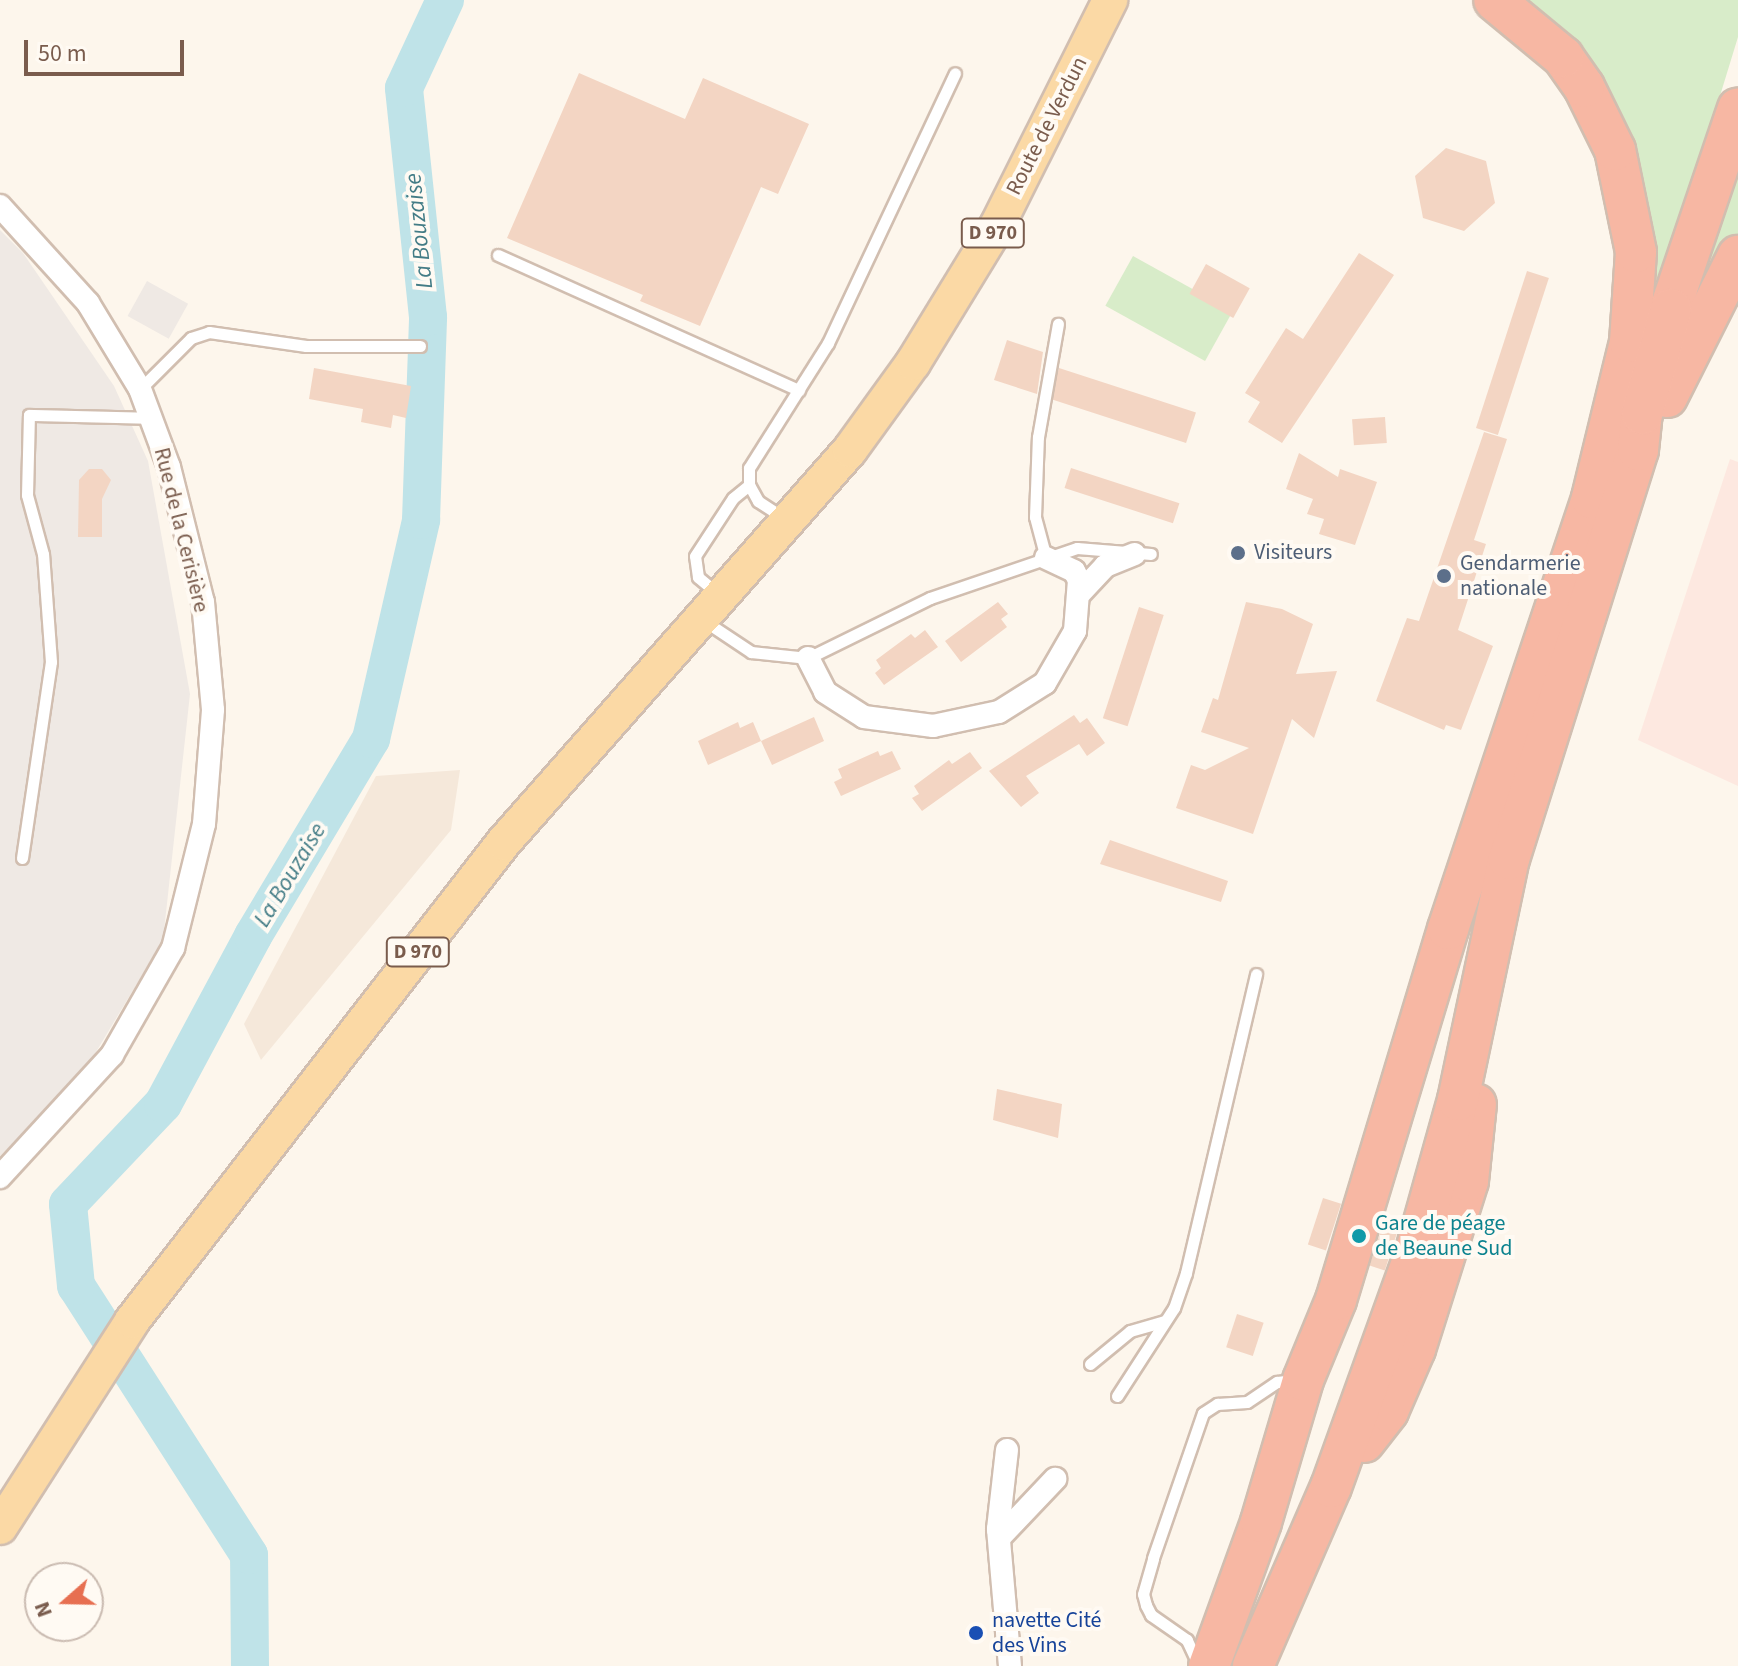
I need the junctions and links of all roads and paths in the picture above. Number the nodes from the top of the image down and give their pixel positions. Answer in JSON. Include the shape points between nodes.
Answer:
{"nodes":[{"id":1,"x":1110,"y":0,"type":"edge"},
{"id":2,"x":1494,"y":0,"type":"edge"},
{"id":3,"x":955,"y":73,"type":"dead end"},
{"id":4,"x":1738,"y":108,"type":"edge"},
{"id":5,"x":0,"y":206,"type":"edge"},
{"id":6,"x":498,"y":255,"type":"dead end"},
{"id":7,"x":1738,"y":256,"type":"edge"},
{"id":8,"x":1671,"y":309,"type":"junction"},
{"id":9,"x":1058,"y":324,"type":"dead end"},
{"id":10,"x":420,"y":346,"type":"dead end"},
{"id":11,"x":140,"y":389,"type":"junction"},
{"id":12,"x":799,"y":390,"type":"junction"},
{"id":13,"x":151,"y":418,"type":"junction"},
{"id":14,"x":1638,"y":450,"type":"junction"},
{"id":15,"x":749,"y":485,"type":"junction"},
{"id":16,"x":1592,"y":498,"type":"junction"},
{"id":17,"x":791,"y":523,"type":"junction"},
{"id":18,"x":1143,"y":554,"type":"joint"},
{"id":19,"x":1046,"y":558,"type":"junction"},
{"id":20,"x":1081,"y":592,"type":"junction"},
{"id":21,"x":712,"y":609,"type":"junction"},
{"id":22,"x":808,"y":658,"type":"junction"},
{"id":23,"x":22,"y":858,"type":"dead end"},
{"id":24,"x":1256,"y":974,"type":"dead end"},
{"id":25,"x":0,"y":1177,"type":"edge"},
{"id":26,"x":1164,"y":1321,"type":"junction"},
{"id":27,"x":1090,"y":1364,"type":"dead end"},
{"id":28,"x":1303,"y":1380,"type":"junction"},
{"id":29,"x":1117,"y":1396,"type":"dead end"},
{"id":30,"x":1007,"y":1450,"type":"dead end"},
{"id":31,"x":1055,"y":1479,"type":"dead end"},
{"id":32,"x":4,"y":1516,"type":"edge"},
{"id":33,"x":1001,"y":1536,"type":"junction"},
{"id":34,"x":1010,"y":1666,"type":"edge"},
{"id":35,"x":1199,"y":1666,"type":"edge"},
{"id":36,"x":1209,"y":1666,"type":"edge"},
{"id":37,"x":1253,"y":1666,"type":"edge"}],
"edges":[{"from":1,"to":17,"type":"main road","name":"Route de Verdun","number":"D 970","via":[[997,226],[913,363]]},
{"from":2,"to":16,"type":"highway","via":[[1537,31],[1584,87],[1615,150],[1631,207],[1636,252],[1630,342]]},
{"from":3,"to":12,"type":"lane","via":[[828,343]]},
{"from":4,"to":8,"type":"highway"},
{"from":5,"to":11,"type":"street","name":"Rue de la Cerisière","via":[[88,303]]},
{"from":6,"to":12,"type":"lane"},
{"from":7,"to":14,"type":"highway"},
{"from":8,"to":14,"type":"highway","via":[[1642,414]]},
{"from":8,"to":16,"type":"highway"},
{"from":9,"to":19,"type":"lane","via":[[1038,437],[1035,517]]},
{"from":10,"to":11,"type":"lane","via":[[320,347],[209,332],[191,338]]},
{"from":11,"to":13,"type":"street","name":"Rue de la Cerisière"},
{"from":12,"to":15,"type":"lane","via":[[749,468]]},
{"from":13,"to":23,"type":"lane","via":[[29,415],[27,495],[43,554],[51,662]]},
{"from":13,"to":25,"type":"street","name":"Rue de la Cerisière","via":[[203,602],[213,710],[204,824],[173,948],[112,1055]]},
{"from":14,"to":37,"type":"highway","via":[[1528,790],[1458,1100],[1415,1254],[1331,1487]]},
{"from":15,"to":17,"type":"lane","via":[[758,501]]},
{"from":15,"to":21,"type":"lane","via":[[733,498],[695,556]]},
{"from":16,"to":28,"type":"highway","via":[[1448,929],[1336,1300]]},
{"from":17,"to":21,"type":"main road","number":"D 970"},
{"from":18,"to":19,"type":"lane","via":[[1090,546]]},
{"from":18,"to":20,"type":"street","via":[[1105,566]]},
{"from":19,"to":20,"type":"street","via":[[1074,571]]},
{"from":19,"to":22,"type":"lane","via":[[930,598]]},
{"from":20,"to":22,"type":"street","via":[[1075,631],[1045,683],[999,712],[961,722],[892,724],[864,717],[825,692]]},
{"from":21,"to":22,"type":"lane","via":[[751,652]]},
{"from":21,"to":32,"type":"main road","number":"D 970","via":[[503,843],[132,1321]]},
{"from":24,"to":26,"type":"lane","via":[[1186,1273]]},
{"from":26,"to":27,"type":"lane","via":[[1130,1331]]},
{"from":26,"to":29,"type":"lane"},
{"from":28,"to":35,"type":"lane","via":[[1277,1382],[1247,1402],[1217,1404],[1203,1413],[1143,1594],[1151,1615],[1187,1640]]},
{"from":28,"to":36,"type":"highway","via":[[1261,1522]]},
{"from":30,"to":33,"type":"street"},
{"from":31,"to":33,"type":"street"},
{"from":33,"to":34,"type":"street"}]}
